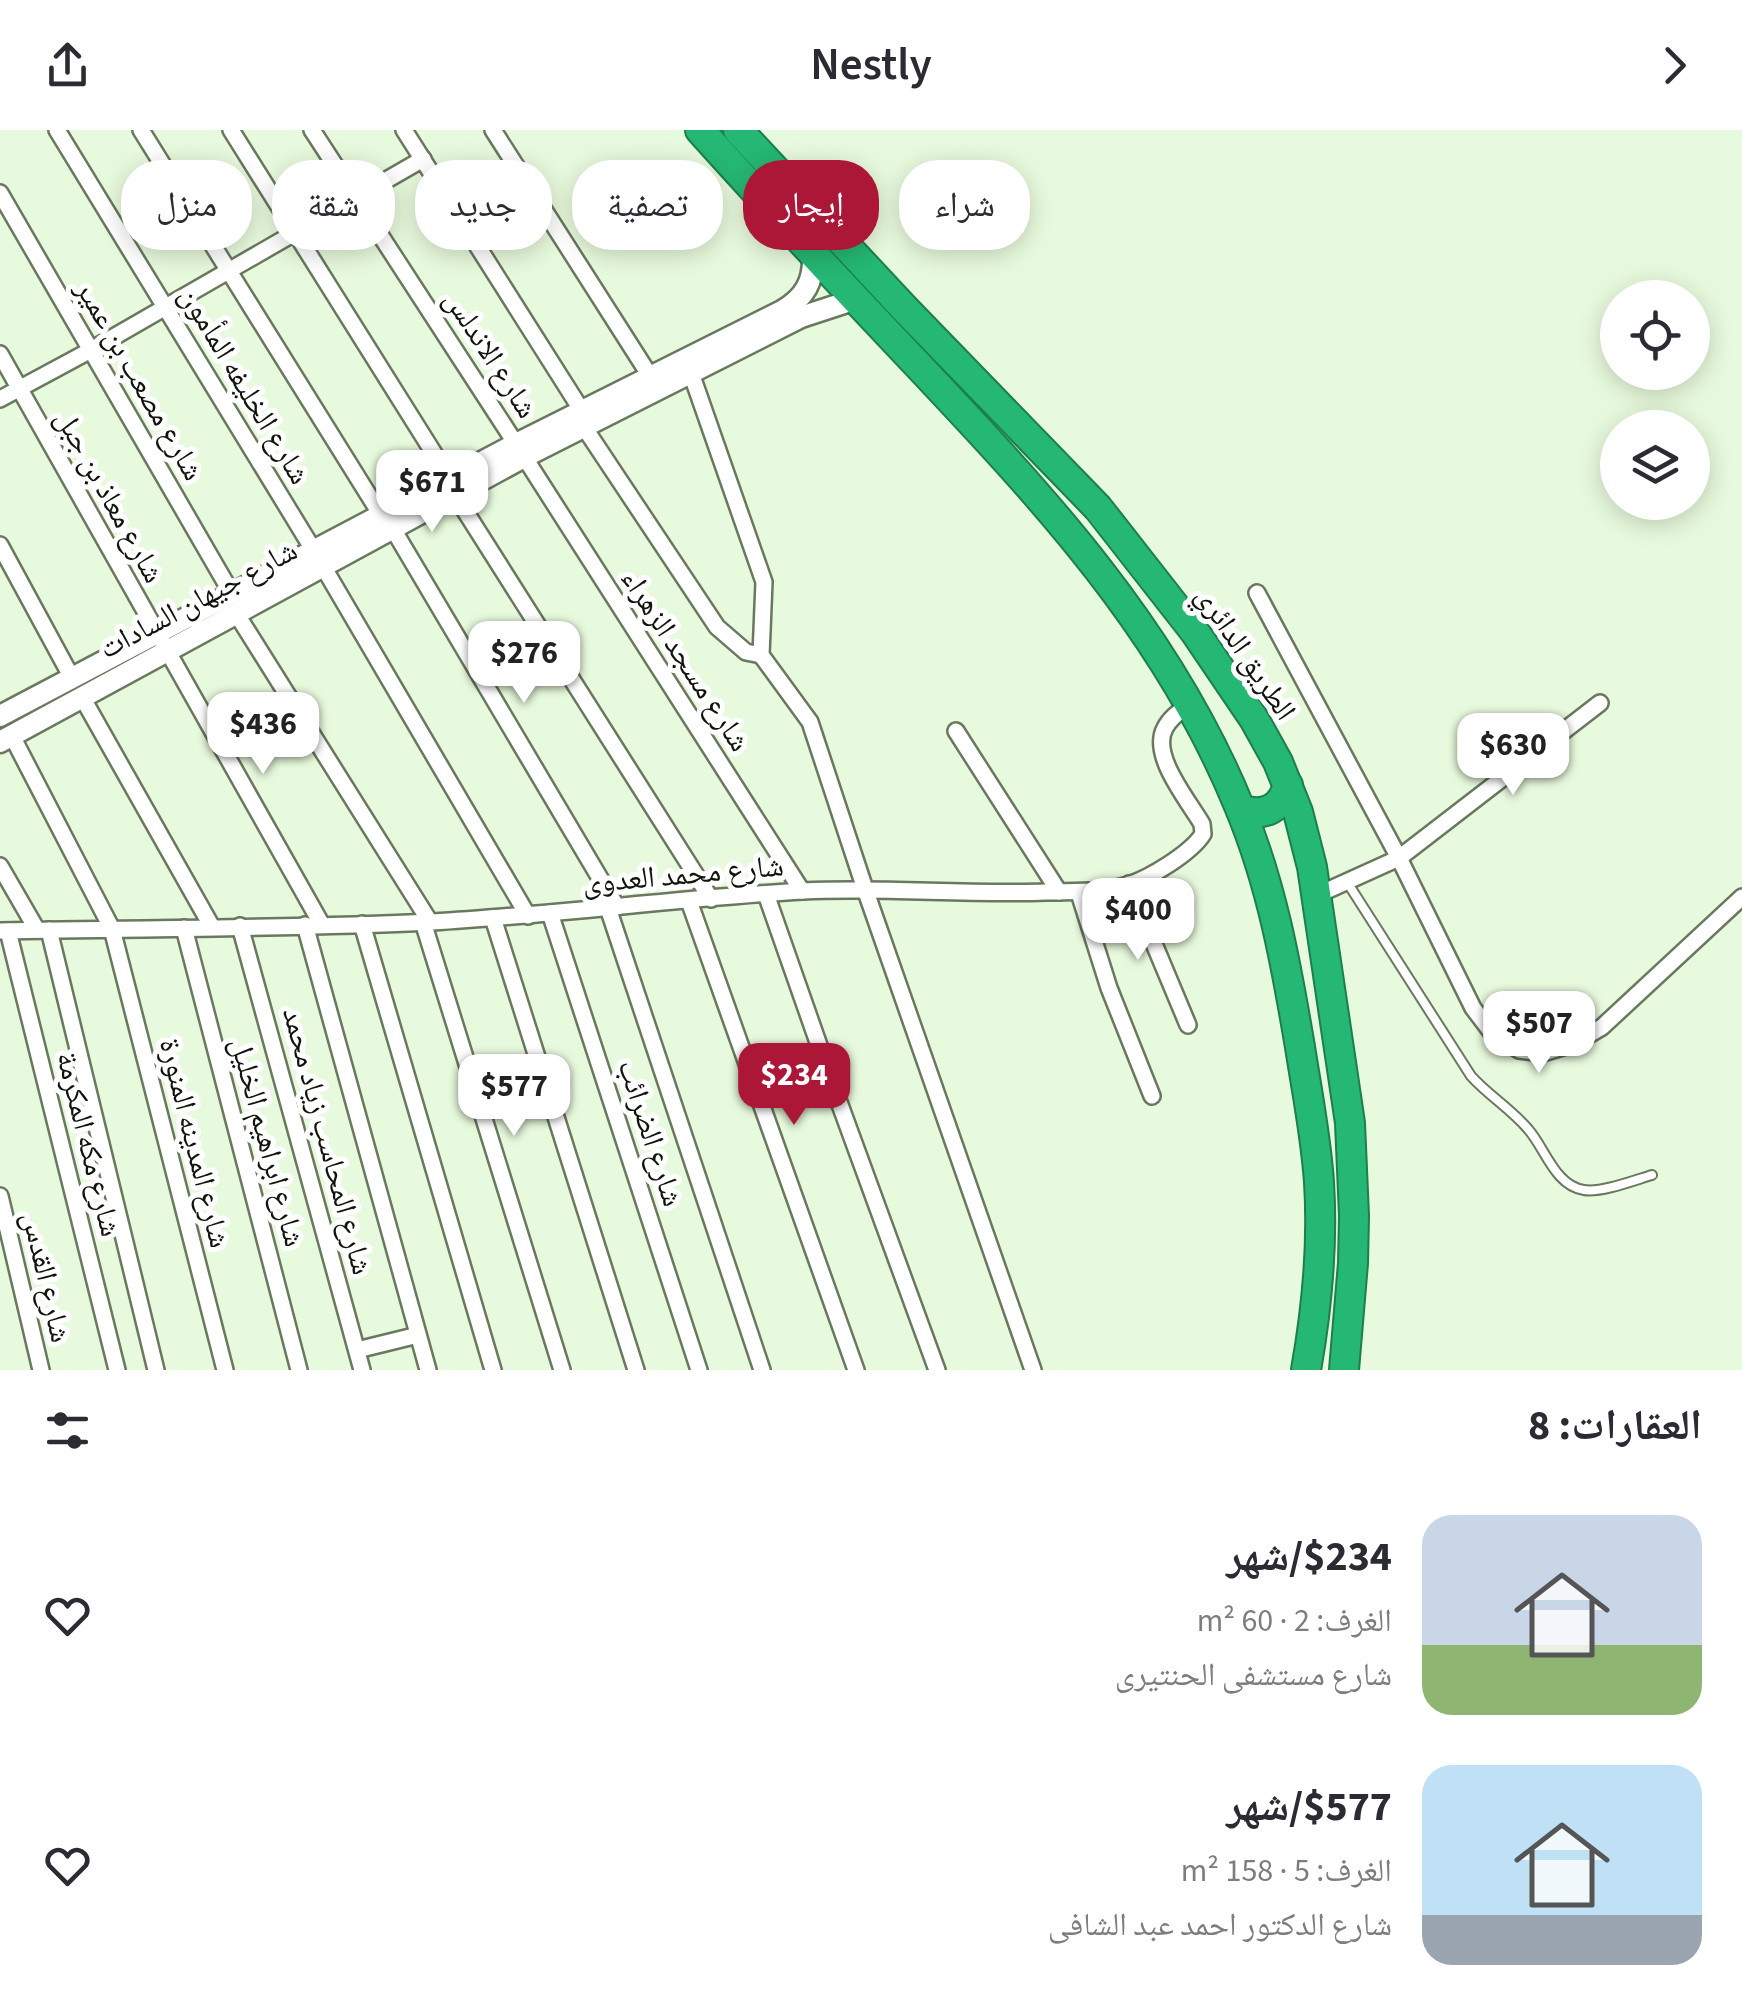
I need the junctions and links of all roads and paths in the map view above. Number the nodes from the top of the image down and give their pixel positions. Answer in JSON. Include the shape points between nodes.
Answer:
{"nodes":[{"id":1,"x":57,"y":130,"type":"edge"},
{"id":2,"x":141,"y":130,"type":"edge"},
{"id":3,"x":231,"y":130,"type":"edge"},
{"id":4,"x":312,"y":130,"type":"edge"},
{"id":5,"x":404,"y":130,"type":"edge"},
{"id":6,"x":493,"y":130,"type":"edge"},
{"id":7,"x":700,"y":130,"type":"edge"},
{"id":8,"x":738,"y":130,"type":"edge"},
{"id":9,"x":332,"y":160,"type":"edge"},
{"id":10,"x":423,"y":160,"type":"edge"},
{"id":11,"x":0,"y":193,"type":"edge"},
{"id":12,"x":272,"y":194,"type":"edge"},
{"id":13,"x":272,"y":246,"type":"edge"},
{"id":14,"x":307,"y":250,"type":"edge"},
{"id":15,"x":391,"y":250,"type":"edge"},
{"id":16,"x":479,"y":250,"type":"edge"},
{"id":17,"x":813,"y":255,"type":"junction"},
{"id":18,"x":228,"y":271,"type":"junction"},
{"id":19,"x":856,"y":299,"type":"junction"},
{"id":20,"x":165,"y":308,"type":"junction"},
{"id":21,"x":90,"y":350,"type":"junction"},
{"id":22,"x":0,"y":354,"type":"edge"},
{"id":23,"x":691,"y":373,"type":"junction"},
{"id":24,"x":650,"y":376,"type":"junction"},
{"id":25,"x":19,"y":388,"type":"junction"},
{"id":26,"x":0,"y":399,"type":"edge"},
{"id":27,"x":583,"y":419,"type":"junction"},
{"id":28,"x":520,"y":451,"type":"junction"},
{"id":29,"x":453,"y":487,"type":"junction"},
{"id":30,"x":387,"y":522,"type":"junction"},
{"id":31,"x":0,"y":545,"type":"edge"},
{"id":32,"x":318,"y":558,"type":"junction"},
{"id":33,"x":1256,"y":593,"type":"dead end"},
{"id":34,"x":234,"y":603,"type":"junction"},
{"id":35,"x":160,"y":642,"type":"junction"},
{"id":36,"x":761,"y":655,"type":"junction"},
{"id":37,"x":77,"y":687,"type":"junction"},
{"id":38,"x":1600,"y":702,"type":"dead end"},
{"id":39,"x":1188,"y":704,"type":"junction"},
{"id":40,"x":3,"y":708,"type":"edge"},
{"id":41,"x":956,"y":731,"type":"dead end"},
{"id":42,"x":6,"y":739,"type":"edge"},
{"id":43,"x":1288,"y":785,"type":"junction"},
{"id":44,"x":1240,"y":809,"type":"junction"},
{"id":45,"x":1399,"y":858,"type":"junction"},
{"id":46,"x":0,"y":866,"type":"edge"},
{"id":47,"x":1346,"y":882,"type":"junction"},
{"id":48,"x":1130,"y":884,"type":"junction"},
{"id":49,"x":864,"y":889,"type":"junction"},
{"id":50,"x":802,"y":892,"type":"junction"},
{"id":51,"x":1059,"y":892,"type":"junction"},
{"id":52,"x":1079,"y":893,"type":"junction"},
{"id":53,"x":766,"y":894,"type":"junction"},
{"id":54,"x":1316,"y":896,"type":"junction"},
{"id":55,"x":1742,"y":897,"type":"edge"},
{"id":56,"x":712,"y":899,"type":"junction"},
{"id":57,"x":689,"y":901,"type":"junction"},
{"id":58,"x":613,"y":907,"type":"junction"},
{"id":59,"x":550,"y":914,"type":"junction"},
{"id":60,"x":528,"y":916,"type":"junction"},
{"id":61,"x":493,"y":918,"type":"junction"},
{"id":62,"x":426,"y":922,"type":"junction"},
{"id":63,"x":362,"y":924,"type":"junction"},
{"id":64,"x":313,"y":925,"type":"junction"},
{"id":65,"x":240,"y":926,"type":"junction"},
{"id":66,"x":212,"y":927,"type":"junction"},
{"id":67,"x":184,"y":928,"type":"junction"},
{"id":68,"x":112,"y":929,"type":"junction"},
{"id":69,"x":43,"y":930,"type":"junction"},
{"id":70,"x":4,"y":931,"type":"edge"},
{"id":71,"x":1322,"y":931,"type":"junction"},
{"id":72,"x":1283,"y":945,"type":"junction"},
{"id":73,"x":1188,"y":1024,"type":"dead end"},
{"id":74,"x":1152,"y":1096,"type":"dead end"},
{"id":75,"x":1652,"y":1175,"type":"dead end"},
{"id":76,"x":0,"y":1196,"type":"edge"},
{"id":77,"x":418,"y":1335,"type":"junction"},
{"id":78,"x":357,"y":1350,"type":"junction"},
{"id":79,"x":41,"y":1370,"type":"edge"},
{"id":80,"x":117,"y":1370,"type":"edge"},
{"id":81,"x":156,"y":1370,"type":"edge"},
{"id":82,"x":225,"y":1370,"type":"edge"},
{"id":83,"x":299,"y":1370,"type":"edge"},
{"id":84,"x":362,"y":1370,"type":"edge"},
{"id":85,"x":428,"y":1370,"type":"edge"},
{"id":86,"x":493,"y":1370,"type":"edge"},
{"id":87,"x":562,"y":1370,"type":"edge"},
{"id":88,"x":636,"y":1370,"type":"edge"},
{"id":89,"x":698,"y":1370,"type":"edge"},
{"id":90,"x":762,"y":1370,"type":"edge"},
{"id":91,"x":856,"y":1370,"type":"edge"},
{"id":92,"x":937,"y":1370,"type":"edge"},
{"id":93,"x":1033,"y":1370,"type":"edge"},
{"id":94,"x":1306,"y":1370,"type":"edge"},
{"id":95,"x":1344,"y":1370,"type":"edge"}],
"edges":[{"from":1,"to":20,"type":"street","name":"شارع الخليفه المأمون"},
{"from":2,"to":18,"type":"street"},
{"from":3,"to":12,"type":"street"},
{"from":4,"to":9,"type":"street","name":"شارع الاندلس"},
{"from":5,"to":10,"type":"street"},
{"from":6,"to":24,"type":"street"},
{"from":7,"to":17,"type":"highway"},
{"from":8,"to":43,"type":"highway","name":"الطريق الدائري","via":[[1098,508],[1226,675]]},
{"from":11,"to":21,"type":"street","name":"شارع مصعب بن عمير"},
{"from":13,"to":18,"type":"street"},
{"from":14,"to":29,"type":"street"},
{"from":15,"to":28,"type":"street","name":"شارع الاندلس"},
{"from":16,"to":27,"type":"street"},
{"from":17,"to":19,"type":"highway"},
{"from":17,"to":24,"type":"main road","name":"شارع جيهان السادات","via":[[810,282],[794,304]]},
{"from":18,"to":20,"type":"street"},
{"from":18,"to":30,"type":"street"},
{"from":19,"to":23,"type":"main road","name":"شارع جيهان السادات","via":[[802,316]]},
{"from":19,"to":39,"type":"highway","via":[[1081,545]]},
{"from":20,"to":21,"type":"street"},
{"from":20,"to":32,"type":"street","name":"شارع الخليفه المأمون"},
{"from":21,"to":25,"type":"street"},
{"from":21,"to":34,"type":"street","name":"شارع مصعب بن عمير"},
{"from":22,"to":25,"type":"street","name":"شارع معاذ بن جبل"},
{"from":23,"to":27,"type":"main road","name":"شارع جيهان السادات"},
{"from":23,"to":36,"type":"street","via":[[764,582]]},
{"from":24,"to":27,"type":"main road","name":"شارع جيهان السادات"},
{"from":25,"to":26,"type":"street"},
{"from":25,"to":35,"type":"street","name":"شارع معاذ بن جبل"},
{"from":27,"to":28,"type":"main road","name":"شارع جيهان السادات"},
{"from":27,"to":36,"type":"street","via":[[717,627],[746,652]]},
{"from":28,"to":29,"type":"main road","name":"شارع جيهان السادات"},
{"from":28,"to":50,"type":"street","name":"شارع مسجد الزهراء"},
{"from":29,"to":30,"type":"main road","name":"شارع جيهان السادات"},
{"from":29,"to":56,"type":"street"},
{"from":30,"to":32,"type":"main road","name":"شارع جيهان السادات"},
{"from":30,"to":58,"type":"street"},
{"from":31,"to":37,"type":"street"},
{"from":32,"to":34,"type":"main road","name":"شارع جيهان السادات"},
{"from":32,"to":60,"type":"street","name":"شارع الخليفه المأمون"},
{"from":33,"to":45,"type":"street"},
{"from":34,"to":35,"type":"main road","name":"شارع جيهان السادات"},
{"from":34,"to":62,"type":"street","name":"شارع مصعب بن عمير"},
{"from":35,"to":37,"type":"main road","name":"شارع جيهان السادات"},
{"from":35,"to":64,"type":"street","name":"شارع معاذ بن جبل"},
{"from":36,"to":49,"type":"street","via":[[810,722]]},
{"from":37,"to":40,"type":"main road","name":"شارع جيهان السادات"},
{"from":37,"to":42,"type":"main road","name":"شارع جيهان السادات"},
{"from":37,"to":66,"type":"street"},
{"from":38,"to":45,"type":"street"},
{"from":39,"to":44,"type":"highway"},
{"from":39,"to":48,"type":"street","name":"شارع محمد العدوى","via":[[1164,728],[1160,748],[1203,834],[1158,871]]},
{"from":41,"to":51,"type":"street"},
{"from":42,"to":68,"type":"street","name":"شارع المدينه المنورة"},
{"from":43,"to":44,"type":"highway","via":[[1275,808]]},
{"from":43,"to":54,"type":"highway","name":"الطريق الدائري"},
{"from":44,"to":72,"type":"highway"},
{"from":45,"to":47,"type":"street"},
{"from":45,"to":55,"type":"street","via":[[1472,1008],[1492,1033],[1519,1050],[1543,1054],[1602,1026]]},
{"from":46,"to":69,"type":"street"},
{"from":47,"to":54,"type":"street"},
{"from":47,"to":75,"type":"lane","via":[[1470,1076],[1528,1129],[1560,1176],[1587,1191]]},
{"from":48,"to":52,"type":"street","name":"شارع محمد العدوى"},
{"from":48,"to":73,"type":"street"},
{"from":49,"to":50,"type":"street","name":"شارع محمد العدوى"},
{"from":49,"to":51,"type":"street","name":"شارع محمد العدوى"},
{"from":49,"to":93,"type":"street"},
{"from":50,"to":53,"type":"street","name":"شارع محمد العدوى"},
{"from":51,"to":52,"type":"street","name":"شارع محمد العدوى"},
{"from":52,"to":74,"type":"street"},
{"from":53,"to":56,"type":"street","name":"شارع محمد العدوى"},
{"from":53,"to":92,"type":"street"},
{"from":54,"to":71,"type":"highway","name":"الطريق الدائري"},
{"from":56,"to":57,"type":"street","name":"شارع محمد العدوى"},
{"from":57,"to":58,"type":"street","name":"شارع محمد العدوى"},
{"from":57,"to":91,"type":"street"},
{"from":58,"to":59,"type":"street","name":"شارع محمد العدوى"},
{"from":58,"to":90,"type":"street"},
{"from":59,"to":60,"type":"street","name":"شارع محمد العدوى"},
{"from":59,"to":89,"type":"street","name":"شارع الضرائب"},
{"from":60,"to":61,"type":"street","name":"شارع محمد العدوى"},
{"from":61,"to":62,"type":"street","name":"شارع محمد العدوى"},
{"from":61,"to":88,"type":"street"},
{"from":62,"to":63,"type":"street","name":"شارع محمد العدوى"},
{"from":62,"to":87,"type":"street","name":"شارع مصعب بن عمير"},
{"from":63,"to":64,"type":"street","name":"شارع محمد العدوى"},
{"from":63,"to":86,"type":"street"},
{"from":64,"to":65,"type":"street","name":"شارع محمد العدوى"},
{"from":64,"to":77,"type":"street","name":"شارع معاذ بن جبل"},
{"from":65,"to":66,"type":"street","name":"شارع محمد العدوى"},
{"from":65,"to":78,"type":"street","name":"شارع المحاسب زياد محمد"},
{"from":66,"to":67,"type":"street","name":"شارع محمد العدوى"},
{"from":67,"to":68,"type":"street","name":"شارع محمد العدوى"},
{"from":67,"to":83,"type":"street","name":"شارع ابراهيم الخليل"},
{"from":68,"to":69,"type":"street","name":"شارع محمد العدوى"},
{"from":68,"to":82,"type":"street","name":"شارع المدينه المنورة"},
{"from":69,"to":70,"type":"street","name":"شارع محمد العدوى"},
{"from":69,"to":81,"type":"street"},
{"from":70,"to":80,"type":"street","name":"شارع مكه المكرمة"},
{"from":71,"to":72,"type":"highway","via":[[1302,923],[1288,930]]},
{"from":71,"to":95,"type":"highway","name":"الطريق الدائري","via":[[1353,1170]]},
{"from":72,"to":94,"type":"highway","via":[[1319,1182],[1319,1264]]},
{"from":76,"to":79,"type":"street","name":"شارع القدس"},
{"from":77,"to":78,"type":"street"},
{"from":77,"to":85,"type":"street","name":"شارع معاذ بن جبل"},
{"from":78,"to":84,"type":"street","name":"شارع المحاسب زياد محمد"}]}
